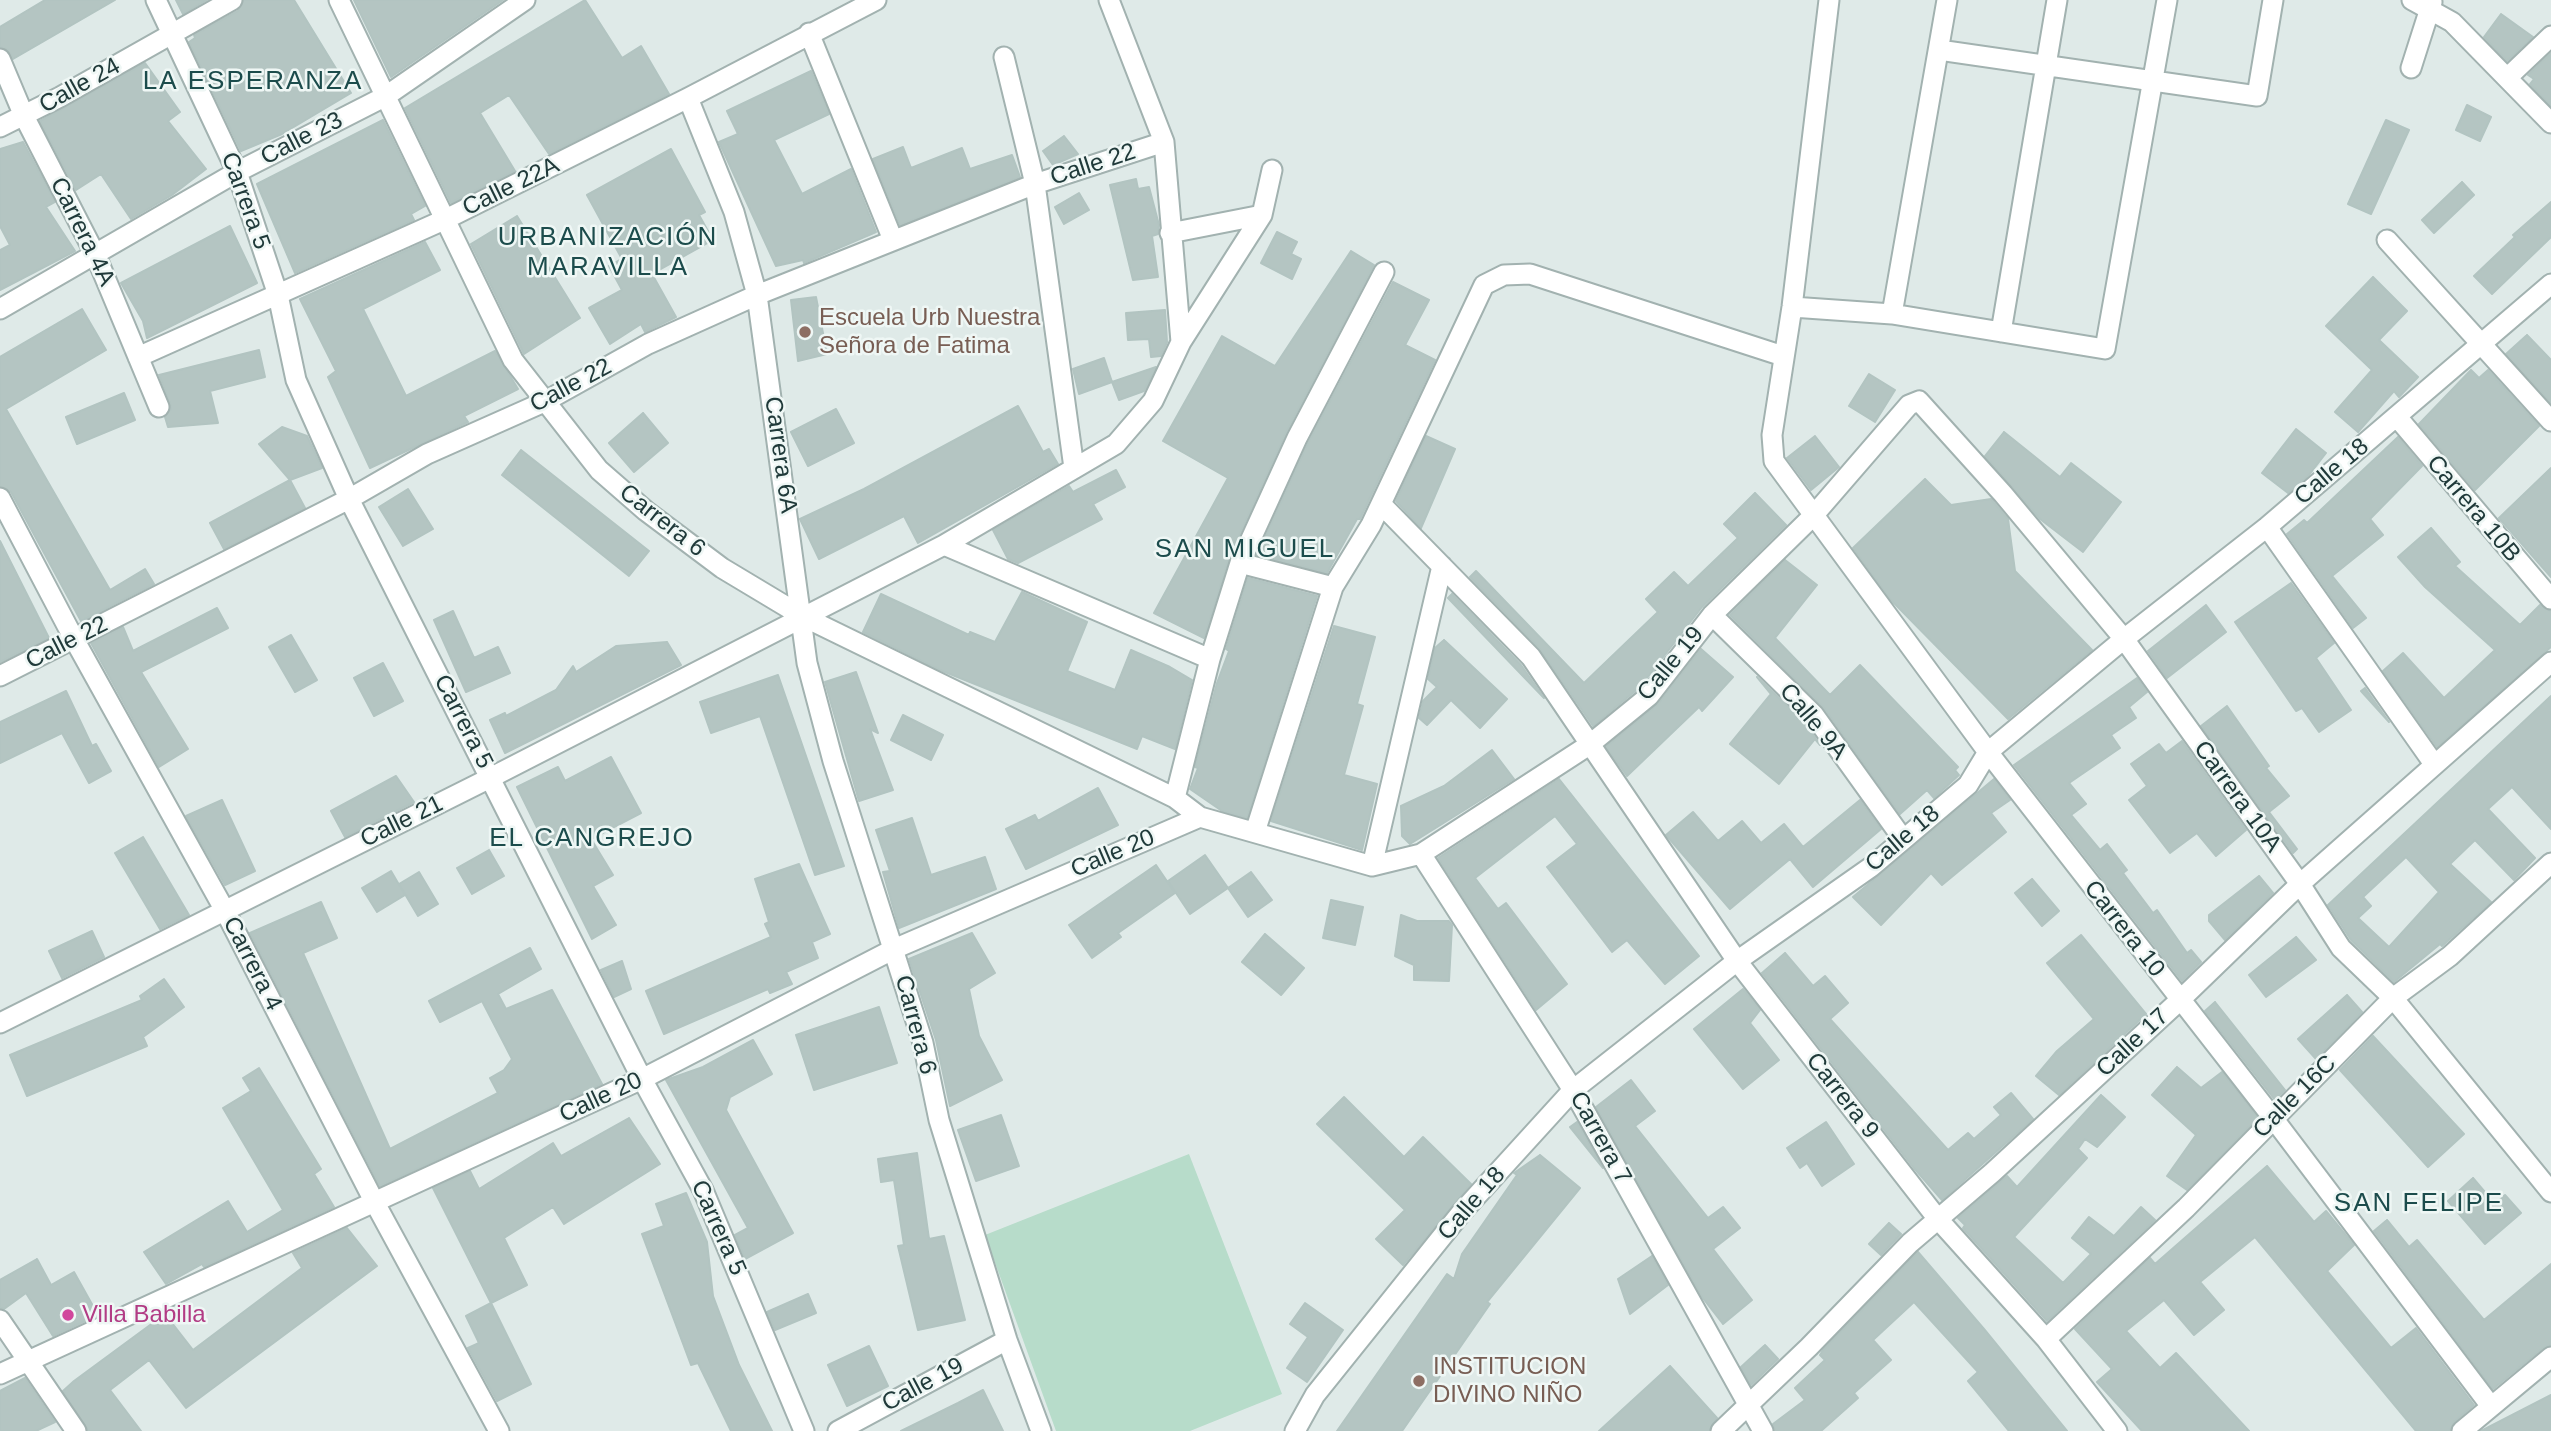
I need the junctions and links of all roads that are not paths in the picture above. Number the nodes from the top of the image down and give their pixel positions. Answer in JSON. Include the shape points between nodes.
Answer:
{"nodes":[{"id":1,"x":156,"y":0,"type":"edge"},
{"id":2,"x":232,"y":0,"type":"edge"},
{"id":3,"x":339,"y":0,"type":"edge"},
{"id":4,"x":525,"y":0,"type":"edge"},
{"id":5,"x":876,"y":0,"type":"edge"},
{"id":6,"x":1108,"y":0,"type":"edge"},
{"id":7,"x":1829,"y":0,"type":"edge"},
{"id":8,"x":1947,"y":0,"type":"edge"},
{"id":9,"x":2057,"y":0,"type":"edge"},
{"id":10,"x":2167,"y":0,"type":"edge"},
{"id":11,"x":2273,"y":0,"type":"edge"},
{"id":12,"x":2425,"y":4,"type":"edge"},
{"id":13,"x":809,"y":33,"type":"junction"},
{"id":14,"x":173,"y":34,"type":"junction"},
{"id":15,"x":2551,"y":36,"type":"edge"},
{"id":16,"x":1939,"y":50,"type":"junction"},
{"id":17,"x":1004,"y":57,"type":"dead end"},
{"id":18,"x":0,"y":59,"type":"edge"},
{"id":19,"x":2046,"y":66,"type":"junction"},
{"id":20,"x":2411,"y":68,"type":"dead end"},
{"id":21,"x":2507,"y":78,"type":"junction"},
{"id":22,"x":2155,"y":83,"type":"junction"},
{"id":23,"x":386,"y":96,"type":"junction"},
{"id":24,"x":688,"y":98,"type":"junction"},
{"id":25,"x":24,"y":116,"type":"junction"},
{"id":26,"x":2551,"y":123,"type":"edge"},
{"id":27,"x":0,"y":127,"type":"edge"},
{"id":28,"x":1164,"y":142,"type":"junction"},
{"id":29,"x":1272,"y":170,"type":"dead end"},
{"id":30,"x":237,"y":172,"type":"junction"},
{"id":31,"x":1035,"y":184,"type":"junction"},
{"id":32,"x":1262,"y":215,"type":"junction"},
{"id":33,"x":446,"y":219,"type":"junction"},
{"id":34,"x":1170,"y":233,"type":"junction"},
{"id":35,"x":893,"y":240,"type":"junction"},
{"id":36,"x":2387,"y":240,"type":"dead end"},
{"id":37,"x":96,"y":256,"type":"junction"},
{"id":38,"x":1384,"y":272,"type":"dead end"},
{"id":39,"x":2551,"y":284,"type":"edge"},
{"id":40,"x":278,"y":295,"type":"junction"},
{"id":41,"x":757,"y":295,"type":"junction"},
{"id":42,"x":1792,"y":307,"type":"junction"},
{"id":43,"x":0,"y":309,"type":"edge"},
{"id":44,"x":1892,"y":314,"type":"junction"},
{"id":45,"x":2001,"y":332,"type":"junction"},
{"id":46,"x":1181,"y":342,"type":"junction"},
{"id":47,"x":2482,"y":344,"type":"junction"},
{"id":48,"x":1783,"y":356,"type":"junction"},
{"id":49,"x":138,"y":357,"type":"junction"},
{"id":50,"x":544,"y":402,"type":"junction"},
{"id":51,"x":1921,"y":402,"type":"joint"},
{"id":52,"x":159,"y":407,"type":"dead end"},
{"id":53,"x":2397,"y":417,"type":"junction"},
{"id":54,"x":2551,"y":421,"type":"edge"},
{"id":55,"x":1074,"y":468,"type":"junction"},
{"id":56,"x":0,"y":498,"type":"edge"},
{"id":57,"x":349,"y":499,"type":"junction"},
{"id":58,"x":1381,"y":504,"type":"junction"},
{"id":59,"x":1813,"y":516,"type":"junction"},
{"id":60,"x":2267,"y":527,"type":"junction"},
{"id":61,"x":944,"y":545,"type":"junction"},
{"id":62,"x":1240,"y":563,"type":"junction"},
{"id":63,"x":1442,"y":566,"type":"junction"},
{"id":64,"x":1333,"y":587,"type":"junction"},
{"id":65,"x":2551,"y":599,"type":"edge"},
{"id":66,"x":1712,"y":615,"type":"junction"},
{"id":67,"x":802,"y":616,"type":"junction"},
{"id":68,"x":74,"y":639,"type":"junction"},
{"id":69,"x":2124,"y":639,"type":"junction"},
{"id":70,"x":1210,"y":659,"type":"junction"},
{"id":71,"x":2551,"y":662,"type":"edge"},
{"id":72,"x":0,"y":676,"type":"edge"},
{"id":73,"x":1589,"y":744,"type":"junction"},
{"id":74,"x":1988,"y":752,"type":"junction"},
{"id":75,"x":2434,"y":764,"type":"junction"},
{"id":76,"x":490,"y":778,"type":"junction"},
{"id":77,"x":1175,"y":798,"type":"junction"},
{"id":78,"x":1200,"y":817,"type":"junction"},
{"id":79,"x":1255,"y":832,"type":"junction"},
{"id":80,"x":1903,"y":839,"type":"junction"},
{"id":81,"x":1421,"y":854,"type":"junction"},
{"id":82,"x":2551,"y":863,"type":"edge"},
{"id":83,"x":1372,"y":866,"type":"junction"},
{"id":84,"x":2300,"y":884,"type":"junction"},
{"id":85,"x":224,"y":909,"type":"junction"},
{"id":86,"x":894,"y":949,"type":"junction"},
{"id":87,"x":1737,"y":961,"type":"junction"},
{"id":88,"x":2393,"y":998,"type":"junction"},
{"id":89,"x":2179,"y":1001,"type":"junction"},
{"id":90,"x":0,"y":1023,"type":"edge"},
{"id":91,"x":642,"y":1079,"type":"junction"},
{"id":92,"x":1573,"y":1090,"type":"junction"},
{"id":93,"x":2273,"y":1118,"type":"junction"},
{"id":94,"x":2551,"y":1192,"type":"edge"},
{"id":95,"x":375,"y":1203,"type":"junction"},
{"id":96,"x":1937,"y":1218,"type":"junction"},
{"id":97,"x":0,"y":1320,"type":"edge"},
{"id":98,"x":2046,"y":1339,"type":"junction"},
{"id":99,"x":1007,"y":1340,"type":"junction"},
{"id":100,"x":2551,"y":1357,"type":"edge"},
{"id":101,"x":30,"y":1361,"type":"junction"},
{"id":102,"x":0,"y":1374,"type":"edge"},
{"id":103,"x":1749,"y":1403,"type":"junction"},
{"id":104,"x":2490,"y":1405,"type":"junction"},
{"id":105,"x":76,"y":1431,"type":"edge"},
{"id":106,"x":499,"y":1431,"type":"edge"},
{"id":107,"x":804,"y":1431,"type":"edge"},
{"id":108,"x":838,"y":1431,"type":"edge"},
{"id":109,"x":1041,"y":1431,"type":"edge"},
{"id":110,"x":1295,"y":1431,"type":"edge"},
{"id":111,"x":1721,"y":1431,"type":"edge"},
{"id":112,"x":1763,"y":1431,"type":"edge"},
{"id":113,"x":2117,"y":1431,"type":"edge"},
{"id":114,"x":2462,"y":1431,"type":"edge"}],
"edges":[{"from":1,"to":14,"type":"street","name":"Carrera 5"},
{"from":2,"to":14,"type":"street","name":"Calle 24"},
{"from":3,"to":23,"type":"street","name":"Carrera 6"},
{"from":4,"to":23,"type":"street","name":"Calle 23"},
{"from":5,"to":13,"type":"street","name":"Calle 22A"},
{"from":6,"to":28,"type":"street"},
{"from":7,"to":42,"type":"street","name":"Carrera 10"},
{"from":8,"to":16,"type":"street"},
{"from":9,"to":19,"type":"street"},
{"from":10,"to":22,"type":"street"},
{"from":11,"to":22,"type":"street","via":[[2257,96]]},
{"from":12,"to":20,"type":"street"},
{"from":12,"to":21,"type":"street","via":[[2452,22]]},
{"from":13,"to":24,"type":"street","name":"Calle 22A"},
{"from":13,"to":35,"type":"street"},
{"from":14,"to":25,"type":"street","name":"Calle 24"},
{"from":14,"to":30,"type":"street","name":"Carrera 5"},
{"from":15,"to":21,"type":"street"},
{"from":16,"to":19,"type":"street"},
{"from":16,"to":44,"type":"street"},
{"from":17,"to":31,"type":"street"},
{"from":18,"to":25,"type":"street","name":"Carrera 4A"},
{"from":19,"to":22,"type":"street"},
{"from":19,"to":45,"type":"street"},
{"from":21,"to":26,"type":"street"},
{"from":22,"to":45,"type":"street","via":[[2105,349]]},
{"from":23,"to":30,"type":"street","name":"Calle 23"},
{"from":23,"to":33,"type":"street","name":"Carrera 6"},
{"from":24,"to":33,"type":"street","name":"Calle 22A"},
{"from":24,"to":41,"type":"street","name":"Carrera 6A","via":[[734,212]]},
{"from":25,"to":27,"type":"street","name":"Calle 24"},
{"from":25,"to":37,"type":"street","name":"Carrera 4A"},
{"from":28,"to":31,"type":"street","name":"Calle 22"},
{"from":28,"to":34,"type":"street"},
{"from":29,"to":32,"type":"street"},
{"from":30,"to":37,"type":"street","name":"Calle 23"},
{"from":30,"to":40,"type":"street","name":"Carrera 5"},
{"from":31,"to":35,"type":"street","name":"Calle 22"},
{"from":31,"to":55,"type":"street"},
{"from":32,"to":34,"type":"street"},
{"from":32,"to":46,"type":"street","name":"Calle 21"},
{"from":33,"to":40,"type":"street","name":"Calle 22A"},
{"from":33,"to":50,"type":"street","name":"Carrera 6","via":[[513,360]]},
{"from":34,"to":46,"type":"street"},
{"from":35,"to":41,"type":"street","name":"Calle 22"},
{"from":36,"to":47,"type":"street"},
{"from":37,"to":43,"type":"street","name":"Calle 23"},
{"from":37,"to":49,"type":"street","name":"Carrera 4A"},
{"from":38,"to":62,"type":"street","via":[[1302,429]]},
{"from":39,"to":47,"type":"street","name":"Calle 18"},
{"from":40,"to":49,"type":"street","name":"Calle 22A"},
{"from":40,"to":57,"type":"street","name":"Carrera 5","via":[[296,380]]},
{"from":41,"to":50,"type":"street","name":"Calle 22","via":[[648,344]]},
{"from":41,"to":67,"type":"street","name":"Carrera 6A"},
{"from":42,"to":44,"type":"street"},
{"from":42,"to":48,"type":"street","name":"Carrera 10"},
{"from":44,"to":45,"type":"street"},
{"from":46,"to":55,"type":"street","name":"Calle 21","via":[[1153,401],[1116,444]]},
{"from":47,"to":53,"type":"street","name":"Calle 18"},
{"from":47,"to":54,"type":"street"},
{"from":48,"to":58,"type":"street","via":[[1530,274],[1504,275],[1485,285]]},
{"from":48,"to":59,"type":"street","name":"Carrera 10","via":[[1772,435],[1774,461]]},
{"from":49,"to":52,"type":"street","name":"Carrera 4A"},
{"from":50,"to":57,"type":"street","name":"Calle 22","via":[[427,454]]},
{"from":50,"to":67,"type":"street","name":"Carrera 6","via":[[599,470],[646,511],[722,568]]},
{"from":51,"to":59,"type":"street","name":"Calle 19","via":[[1909,405]]},
{"from":51,"to":69,"type":"street","name":"Carrera 10A"},
{"from":53,"to":60,"type":"street","name":"Calle 18"},
{"from":53,"to":65,"type":"street","name":"Carrera 10B"},
{"from":55,"to":61,"type":"street","name":"Calle 21"},
{"from":56,"to":68,"type":"street","name":"Carrera 4"},
{"from":57,"to":68,"type":"street","name":"Calle 22"},
{"from":57,"to":76,"type":"street","name":"Carrera 5"},
{"from":58,"to":63,"type":"street","name":"Carrera 9"},
{"from":58,"to":64,"type":"street"},
{"from":59,"to":66,"type":"street","name":"Calle 19"},
{"from":59,"to":74,"type":"street","name":"Carrera 10"},
{"from":60,"to":69,"type":"street","name":"Calle 18"},
{"from":60,"to":75,"type":"street"},
{"from":61,"to":67,"type":"street","name":"Calle 21"},
{"from":61,"to":70,"type":"street"},
{"from":62,"to":64,"type":"street"},
{"from":62,"to":70,"type":"street"},
{"from":63,"to":73,"type":"street","name":"Carrera 9","via":[[1531,657]]},
{"from":63,"to":83,"type":"street"},
{"from":64,"to":79,"type":"street"},
{"from":66,"to":73,"type":"street","name":"Calle 19","via":[[1649,696]]},
{"from":66,"to":80,"type":"street","name":"Calle 9A","via":[[1814,715]]},
{"from":67,"to":76,"type":"street","name":"Calle 21"},
{"from":67,"to":77,"type":"street","name":"Carrera 6"},
{"from":67,"to":86,"type":"street","name":"Carrera 6","via":[[807,663],[833,761]]},
{"from":68,"to":72,"type":"street","name":"Calle 22"},
{"from":68,"to":85,"type":"street","name":"Carrera 4"},
{"from":69,"to":74,"type":"street","name":"Calle 18"},
{"from":69,"to":84,"type":"street","name":"Carrera 10A"},
{"from":70,"to":77,"type":"street"},
{"from":71,"to":75,"type":"street","name":"Calle 17"},
{"from":73,"to":81,"type":"street","name":"Calle 19"},
{"from":73,"to":87,"type":"street","name":"Carrera 9"},
{"from":74,"to":80,"type":"street","name":"Calle 18","via":[[1968,785]]},
{"from":74,"to":89,"type":"street","name":"Carrera 10"},
{"from":75,"to":84,"type":"street","name":"Calle 17"},
{"from":76,"to":85,"type":"street","name":"Calle 21"},
{"from":76,"to":91,"type":"street","name":"Carrera 5"},
{"from":77,"to":78,"type":"street","name":"Carrera 6"},
{"from":78,"to":79,"type":"street","name":"Carrera 6"},
{"from":78,"to":86,"type":"street","name":"Calle 20"},
{"from":79,"to":83,"type":"street","name":"Carrera 6"},
{"from":80,"to":87,"type":"street","name":"Calle 18","via":[[1871,867]]},
{"from":81,"to":83,"type":"street","name":"Calle 19"},
{"from":81,"to":92,"type":"street","name":"Carrera 7"},
{"from":82,"to":88,"type":"street","name":"Calle 16C","via":[[2450,956]]},
{"from":84,"to":88,"type":"street","name":"Carrera 10A","via":[[2341,948]]},
{"from":84,"to":89,"type":"street","name":"Calle 17"},
{"from":85,"to":90,"type":"street","name":"Calle 21"},
{"from":85,"to":95,"type":"street","name":"Carrera 4"},
{"from":86,"to":91,"type":"street","name":"Calle 20"},
{"from":86,"to":99,"type":"street","name":"Carrera 6","via":[[923,1044],[939,1120]]},
{"from":87,"to":92,"type":"street","name":"Calle 18"},
{"from":87,"to":96,"type":"street","name":"Carrera 9"},
{"from":88,"to":93,"type":"street","name":"Calle 16C"},
{"from":88,"to":94,"type":"street","name":"Carrera 10A"},
{"from":89,"to":93,"type":"street","name":"Carrera 10"},
{"from":89,"to":96,"type":"street","name":"Calle 17"},
{"from":91,"to":95,"type":"street","name":"Calle 20"},
{"from":91,"to":107,"type":"street","name":"Carrera 5","via":[[703,1190]]},
{"from":92,"to":103,"type":"street","name":"Carrera 7"},
{"from":92,"to":110,"type":"street","name":"Calle 18","via":[[1461,1213],[1315,1395]]},
{"from":93,"to":98,"type":"street","name":"Calle 16C","via":[[2186,1208]]},
{"from":93,"to":104,"type":"street","name":"Carrera 10"},
{"from":95,"to":101,"type":"street","name":"Calle 20"},
{"from":95,"to":106,"type":"street","name":"Carrera 4"},
{"from":96,"to":98,"type":"street","name":"Carrera 9"},
{"from":96,"to":103,"type":"street","name":"Calle 17"},
{"from":97,"to":101,"type":"street"},
{"from":98,"to":113,"type":"street","name":"Carrera 9"},
{"from":99,"to":108,"type":"street","name":"Calle 19"},
{"from":99,"to":109,"type":"street","name":"Carrera 6"},
{"from":100,"to":104,"type":"street"},
{"from":101,"to":102,"type":"street","name":"Calle 20"},
{"from":101,"to":105,"type":"street"},
{"from":103,"to":111,"type":"street","name":"Calle 17"},
{"from":103,"to":112,"type":"street","name":"Carrera 7"},
{"from":104,"to":114,"type":"street"}]}
